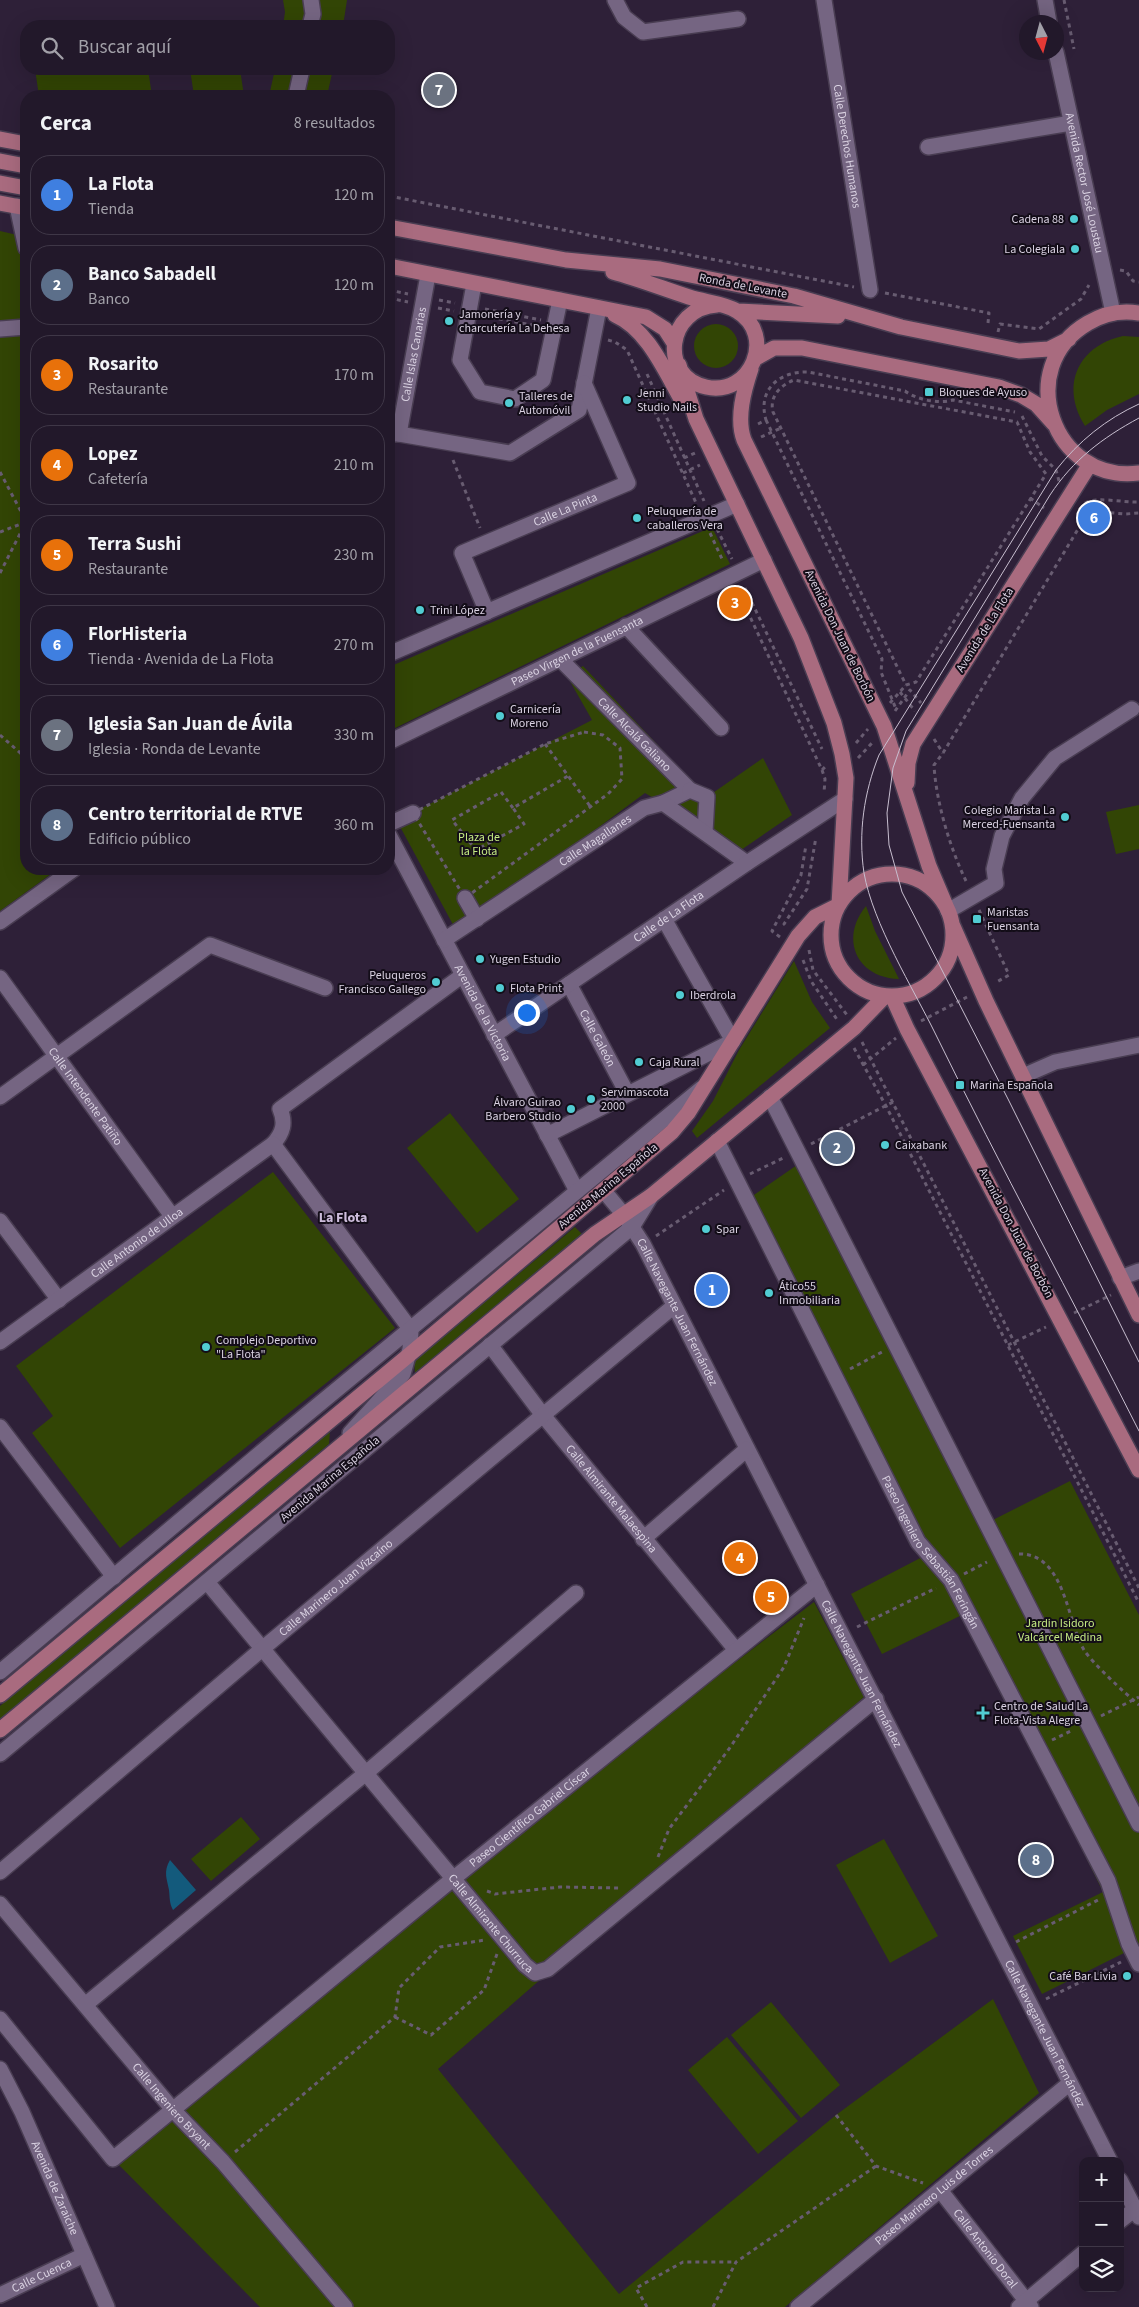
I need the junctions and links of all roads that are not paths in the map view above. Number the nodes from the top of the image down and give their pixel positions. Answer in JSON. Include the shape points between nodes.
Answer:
{"nodes":[{"id":1,"x":311,"y":0,"type":"edge"},
{"id":2,"x":615,"y":0,"type":"edge"},
{"id":3,"x":824,"y":0,"type":"edge"},
{"id":4,"x":1044,"y":0,"type":"edge"},
{"id":5,"x":1047,"y":15,"type":"edge"},
{"id":6,"x":738,"y":19,"type":"dead end"},
{"id":7,"x":312,"y":20,"type":"edge"},
{"id":8,"x":1058,"y":60,"type":"edge"},
{"id":9,"x":301,"y":75,"type":"edge"},
{"id":10,"x":297,"y":90,"type":"edge"},
{"id":11,"x":1071,"y":123,"type":"junction"},
{"id":12,"x":0,"y":138,"type":"edge"},
{"id":13,"x":20,"y":143,"type":"edge"},
{"id":14,"x":928,"y":147,"type":"dead end"},
{"id":15,"x":0,"y":161,"type":"edge"},
{"id":16,"x":20,"y":165,"type":"edge"},
{"id":17,"x":0,"y":183,"type":"edge"},
{"id":18,"x":20,"y":187,"type":"edge"},
{"id":19,"x":0,"y":203,"type":"edge"},
{"id":20,"x":20,"y":207,"type":"edge"},
{"id":21,"x":395,"y":227,"type":"edge"},
{"id":22,"x":566,"y":260,"type":"junction"},
{"id":23,"x":395,"y":268,"type":"edge"},
{"id":24,"x":428,"y":274,"type":"junction"},
{"id":25,"x":474,"y":284,"type":"junction"},
{"id":26,"x":870,"y":290,"type":"road end"},
{"id":27,"x":560,"y":300,"type":"junction"},
{"id":28,"x":717,"y":305,"type":"junction"},
{"id":29,"x":599,"y":308,"type":"junction"},
{"id":30,"x":738,"y":311,"type":"junction"},
{"id":31,"x":1139,"y":313,"type":"edge"},
{"id":32,"x":1113,"y":314,"type":"junction"},
{"id":33,"x":20,"y":327,"type":"edge"},
{"id":34,"x":901,"y":327,"type":"junction"},
{"id":35,"x":0,"y":329,"type":"edge"},
{"id":36,"x":1069,"y":339,"type":"junction"},
{"id":37,"x":674,"y":343,"type":"junction"},
{"id":38,"x":754,"y":363,"type":"junction"},
{"id":39,"x":678,"y":365,"type":"junction"},
{"id":40,"x":584,"y":383,"type":"junction"},
{"id":41,"x":1054,"y":424,"type":"junction"},
{"id":42,"x":395,"y":429,"type":"edge"},
{"id":43,"x":395,"y":434,"type":"edge"},
{"id":44,"x":709,"y":446,"type":"junction"},
{"id":45,"x":1090,"y":464,"type":"junction"},
{"id":46,"x":1139,"y":473,"type":"edge"},
{"id":47,"x":736,"y":504,"type":"junction"},
{"id":48,"x":764,"y":560,"type":"junction"},
{"id":49,"x":487,"y":612,"type":"junction"},
{"id":50,"x":626,"y":626,"type":"junction"},
{"id":51,"x":395,"y":651,"type":"edge"},
{"id":52,"x":560,"y":658,"type":"junction"},
{"id":53,"x":1132,"y":709,"type":"dead end"},
{"id":54,"x":721,"y":728,"type":"dead end"},
{"id":55,"x":395,"y":739,"type":"edge"},
{"id":56,"x":690,"y":790,"type":"junction"},
{"id":57,"x":845,"y":799,"type":"junction"},
{"id":58,"x":663,"y":803,"type":"junction"},
{"id":59,"x":908,"y":804,"type":"junction"},
{"id":60,"x":413,"y":813,"type":"road end"},
{"id":61,"x":395,"y":821,"type":"edge"},
{"id":62,"x":705,"y":832,"type":"junction"},
{"id":63,"x":395,"y":846,"type":"edge"},
{"id":64,"x":746,"y":863,"type":"junction"},
{"id":65,"x":66,"y":875,"type":"edge"},
{"id":66,"x":465,"y":898,"type":"road end"},
{"id":67,"x":838,"y":905,"type":"junction"},
{"id":68,"x":949,"y":914,"type":"junction"},
{"id":69,"x":477,"y":919,"type":"junction"},
{"id":70,"x":664,"y":919,"type":"junction"},
{"id":71,"x":0,"y":922,"type":"edge"},
{"id":72,"x":444,"y":940,"type":"junction"},
{"id":73,"x":463,"y":975,"type":"junction"},
{"id":74,"x":0,"y":978,"type":"edge"},
{"id":75,"x":569,"y":984,"type":"junction"},
{"id":76,"x":325,"y":988,"type":"dead end"},
{"id":77,"x":889,"y":996,"type":"junction"},
{"id":78,"x":494,"y":1035,"type":"junction"},
{"id":79,"x":733,"y":1041,"type":"junction"},
{"id":80,"x":1139,"y":1045,"type":"edge"},
{"id":81,"x":58,"y":1055,"type":"junction"},
{"id":82,"x":1022,"y":1076,"type":"junction"},
{"id":83,"x":705,"y":1085,"type":"junction"},
{"id":84,"x":627,"y":1093,"type":"junction"},
{"id":85,"x":0,"y":1097,"type":"edge"},
{"id":86,"x":770,"y":1097,"type":"junction"},
{"id":87,"x":547,"y":1135,"type":"junction"},
{"id":88,"x":717,"y":1141,"type":"junction"},
{"id":89,"x":273,"y":1144,"type":"junction"},
{"id":90,"x":577,"y":1191,"type":"junction"},
{"id":91,"x":604,"y":1191,"type":"junction"},
{"id":92,"x":172,"y":1216,"type":"junction"},
{"id":93,"x":0,"y":1221,"type":"edge"},
{"id":94,"x":628,"y":1221,"type":"junction"},
{"id":95,"x":1139,"y":1271,"type":"edge"},
{"id":96,"x":1120,"y":1278,"type":"junction"},
{"id":97,"x":59,"y":1300,"type":"junction"},
{"id":98,"x":674,"y":1306,"type":"junction"},
{"id":99,"x":1139,"y":1315,"type":"edge"},
{"id":100,"x":411,"y":1330,"type":"junction"},
{"id":101,"x":0,"y":1342,"type":"edge"},
{"id":102,"x":490,"y":1345,"type":"junction"},
{"id":103,"x":409,"y":1354,"type":"junction"},
{"id":104,"x":542,"y":1414,"type":"junction"},
{"id":105,"x":0,"y":1427,"type":"edge"},
{"id":106,"x":747,"y":1448,"type":"junction"},
{"id":107,"x":332,"y":1454,"type":"junction"},
{"id":108,"x":1139,"y":1470,"type":"edge"},
{"id":109,"x":644,"y":1539,"type":"junction"},
{"id":110,"x":114,"y":1577,"type":"junction"},
{"id":111,"x":207,"y":1582,"type":"junction"},
{"id":112,"x":817,"y":1585,"type":"junction"},
{"id":113,"x":576,"y":1593,"type":"dead end"},
{"id":114,"x":262,"y":1648,"type":"junction"},
{"id":115,"x":736,"y":1650,"type":"junction"},
{"id":116,"x":0,"y":1672,"type":"edge"},
{"id":117,"x":0,"y":1695,"type":"edge"},
{"id":118,"x":876,"y":1699,"type":"junction"},
{"id":119,"x":0,"y":1730,"type":"edge"},
{"id":120,"x":0,"y":1754,"type":"edge"},
{"id":121,"x":366,"y":1773,"type":"junction"},
{"id":122,"x":1139,"y":1824,"type":"edge"},
{"id":123,"x":0,"y":1872,"type":"edge"},
{"id":124,"x":454,"y":1878,"type":"junction"},
{"id":125,"x":0,"y":1904,"type":"edge"},
{"id":126,"x":1137,"y":1959,"type":"edge"},
{"id":127,"x":85,"y":2005,"type":"junction"},
{"id":128,"x":0,"y":2019,"type":"edge"},
{"id":129,"x":0,"y":2069,"type":"edge"},
{"id":130,"x":1070,"y":2083,"type":"junction"},
{"id":131,"x":174,"y":2110,"type":"junction"},
{"id":132,"x":1108,"y":2157,"type":"edge"},
{"id":133,"x":1124,"y":2188,"type":"edge"},
{"id":134,"x":940,"y":2190,"type":"junction"},
{"id":135,"x":1137,"y":2213,"type":"edge"},
{"id":136,"x":1124,"y":2219,"type":"edge"},
{"id":137,"x":84,"y":2255,"type":"junction"},
{"id":138,"x":1079,"y":2257,"type":"edge"},
{"id":139,"x":0,"y":2295,"type":"edge"},
{"id":140,"x":1025,"y":2305,"type":"edge"},
{"id":141,"x":107,"y":2307,"type":"edge"},
{"id":142,"x":345,"y":2307,"type":"edge"},
{"id":143,"x":798,"y":2307,"type":"edge"}],
"edges":[{"from":1,"to":7,"type":"street"},
{"from":2,"to":6,"type":"street","via":[[624,17],[643,32]]},
{"from":3,"to":26,"type":"street","name":"Calle Derechos Humanos"},
{"from":4,"to":5,"type":"street"},
{"from":8,"to":11,"type":"street","name":"Avenida Rector José Loustau"},
{"from":9,"to":10,"type":"street"},
{"from":11,"to":14,"type":"street"},
{"from":11,"to":32,"type":"street","name":"Avenida Rector José Loustau"},
{"from":12,"to":13,"type":"main road"},
{"from":15,"to":16,"type":"main road"},
{"from":17,"to":18,"type":"main road"},
{"from":19,"to":20,"type":"main road"},
{"from":21,"to":22,"type":"main road","name":"Ronda de Levante"},
{"from":22,"to":28,"type":"main road","via":[[634,277]]},
{"from":22,"to":34,"type":"main road","name":"Ronda de Levante","via":[[660,269],[794,296]]},
{"from":23,"to":24,"type":"main road"},
{"from":24,"to":25,"type":"main road"},
{"from":24,"to":42,"type":"street","name":"Calle Islas Canarias"},
{"from":25,"to":27,"type":"main road"},
{"from":25,"to":27,"type":"street","via":[[460,360],[480,392],[515,399],[543,380]]},
{"from":27,"to":29,"type":"main road"},
{"from":28,"to":30,"type":"main road"},
{"from":28,"to":37,"type":"main road","via":[[703,307],[691,314],[678,330]]},
{"from":29,"to":37,"type":"main road","via":[[651,319],[665,329]]},
{"from":29,"to":40,"type":"street"},
{"from":29,"to":44,"type":"main road","via":[[622,319],[640,334]]},
{"from":30,"to":34,"type":"main road","via":[[816,314]]},
{"from":30,"to":38,"type":"main road","via":[[756,336]]},
{"from":31,"to":32,"type":"main road"},
{"from":32,"to":36,"type":"main road","via":[[1093,320]]},
{"from":33,"to":35,"type":"street"},
{"from":34,"to":36,"type":"main road","name":"Ronda de Levante","via":[[1019,351],[1049,349]]},
{"from":36,"to":41,"type":"main road","via":[[1053,364],[1048,381],[1048,402]]},
{"from":37,"to":39,"type":"main road"},
{"from":38,"to":39,"type":"main road","via":[[735,384],[714,388],[693,382]]},
{"from":38,"to":41,"type":"main road","via":[[774,348],[797,347],[986,384],[1029,399],[1044,410]]},
{"from":38,"to":59,"type":"main road","name":"Avenida Don Juan de Borbón","via":[[744,396],[742,431],[879,716],[893,749]]},
{"from":39,"to":44,"type":"main road","via":[[690,405]]},
{"from":40,"to":43,"type":"street","via":[[579,410],[510,453]]},
{"from":40,"to":49,"type":"street","name":"Calle La Pinta","via":[[628,483],[462,553]]},
{"from":41,"to":45,"type":"main road","via":[[1066,444]]},
{"from":44,"to":47,"type":"main road"},
{"from":45,"to":46,"type":"main road","via":[[1109,471]]},
{"from":45,"to":59,"type":"main road","name":"Avenida de La Flota","via":[[913,744],[907,771]]},
{"from":47,"to":48,"type":"main road"},
{"from":47,"to":49,"type":"street"},
{"from":48,"to":50,"type":"street","name":"Paseo Virgen de la Fuensanta"},
{"from":48,"to":57,"type":"main road","via":[[814,670],[834,723],[846,771]]},
{"from":49,"to":51,"type":"street"},
{"from":50,"to":52,"type":"street","name":"Paseo Virgen de la Fuensanta"},
{"from":50,"to":54,"type":"street"},
{"from":52,"to":55,"type":"street","name":"Paseo Virgen de la Fuensanta"},
{"from":52,"to":56,"type":"street","name":"Calle Alcalá Galiano"},
{"from":53,"to":68,"type":"street","via":[[1055,758],[1022,798],[1002,836],[994,870],[996,884]]},
{"from":56,"to":58,"type":"street"},
{"from":56,"to":62,"type":"street","name":"Calle Alcalá Galiano","via":[[707,797]]},
{"from":57,"to":64,"type":"street","name":"Calle de La Flota"},
{"from":57,"to":67,"type":"main road"},
{"from":58,"to":62,"type":"street"},
{"from":58,"to":69,"type":"street","name":"Calle Magallanes","via":[[644,808]]},
{"from":59,"to":68,"type":"main road","name":"Avenida Don Juan de Borbón"},
{"from":60,"to":61,"type":"street"},
{"from":62,"to":64,"type":"street"},
{"from":63,"to":72,"type":"street","name":"Avenida de la Victoria"},
{"from":64,"to":70,"type":"street","name":"Calle de La Flota"},
{"from":65,"to":71,"type":"street"},
{"from":66,"to":69,"type":"street"},
{"from":67,"to":68,"type":"main road","via":[[866,880],[896,874],[925,884],[939,896]]},
{"from":67,"to":77,"type":"main road","via":[[831,928],[836,960],[858,986]]},
{"from":67,"to":79,"type":"main road","name":"Avenida Marina Española","via":[[815,917],[795,941]]},
{"from":68,"to":77,"type":"main road","via":[[953,940],[941,972],[914,992]]},
{"from":68,"to":82,"type":"main road","name":"Avenida Don Juan de Borbón"},
{"from":69,"to":72,"type":"street","name":"Calle Magallanes"},
{"from":70,"to":75,"type":"street","name":"Calle de La Flota"},
{"from":70,"to":79,"type":"street"},
{"from":72,"to":73,"type":"street","name":"Avenida de la Victoria"},
{"from":73,"to":78,"type":"street","name":"Avenida de la Victoria"},
{"from":73,"to":89,"type":"street","name":"Calle Antonio de Ulloa","via":[[280,1109],[284,1121]]},
{"from":74,"to":81,"type":"street","name":"Calle Intendente Patiño"},
{"from":75,"to":78,"type":"street","name":"Calle de La Flota"},
{"from":75,"to":84,"type":"street","name":"Calle Galeón"},
{"from":76,"to":81,"type":"street","via":[[210,945]]},
{"from":77,"to":86,"type":"main road","name":"Avenida Marina Española"},
{"from":77,"to":108,"type":"main road","name":"Avenida Don Juan de Borbón"},
{"from":78,"to":87,"type":"street","name":"Avenida de la Victoria"},
{"from":79,"to":83,"type":"main road","name":"Avenida Marina Española"},
{"from":79,"to":84,"type":"street"},
{"from":80,"to":82,"type":"street","via":[[1055,1062]]},
{"from":81,"to":85,"type":"street"},
{"from":81,"to":92,"type":"street","name":"Calle Intendente Patiño"},
{"from":82,"to":96,"type":"main road","name":"Avenida Don Juan de Borbón"},
{"from":83,"to":90,"type":"street","name":"Avenida Marina Española"},
{"from":83,"to":91,"type":"main road","name":"Avenida Marina Española","via":[[672,1132]]},
{"from":84,"to":87,"type":"street"},
{"from":86,"to":88,"type":"main road","name":"Avenida Marina Española"},
{"from":86,"to":122,"type":"street"},
{"from":87,"to":90,"type":"street","name":"Avenida de la Victoria"},
{"from":88,"to":94,"type":"main road","name":"Avenida Marina Española","via":[[651,1196]]},
{"from":88,"to":126,"type":"street","name":"Paseo Ingeniero Sebastián Feringán","via":[[918,1542],[951,1580],[1108,1881]]},
{"from":89,"to":92,"type":"street","name":"Calle Antonio de Ulloa"},
{"from":89,"to":100,"type":"street"},
{"from":90,"to":100,"type":"street","name":"Avenida Marina Española"},
{"from":91,"to":94,"type":"street","name":"Calle Navegante Juan Fernández"},
{"from":91,"to":103,"type":"main road","name":"Avenida Marina Española"},
{"from":92,"to":97,"type":"street","name":"Calle Antonio de Ulloa"},
{"from":93,"to":97,"type":"street"},
{"from":94,"to":98,"type":"street","name":"Calle Navegante Juan Fernández"},
{"from":94,"to":102,"type":"street","name":"Avenida Marina Española"},
{"from":94,"to":107,"type":"main road","name":"Avenida Marina Española","via":[[595,1234]]},
{"from":95,"to":96,"type":"street"},
{"from":96,"to":99,"type":"main road","name":"Avenida Don Juan de Borbón"},
{"from":97,"to":101,"type":"street","name":"Calle Antonio de Ulloa"},
{"from":98,"to":104,"type":"street","name":"Calle Marinero Juan Vizcaíno"},
{"from":98,"to":106,"type":"street","name":"Calle Navegante Juan Fernández"},
{"from":100,"to":103,"type":"street","name":"Avenida Marina Española"},
{"from":100,"to":110,"type":"street","name":"Avenida Marina Española"},
{"from":102,"to":104,"type":"street","name":"Calle Almirante Malaespina"},
{"from":102,"to":111,"type":"street","name":"Avenida Marina Española"},
{"from":103,"to":107,"type":"street","name":"Avenida Marina Española","via":[[399,1381],[380,1398]]},
{"from":103,"to":117,"type":"main road","name":"Avenida Marina Española"},
{"from":104,"to":109,"type":"street","name":"Calle Almirante Malaespina"},
{"from":104,"to":114,"type":"street","name":"Calle Marinero Juan Vizcaíno"},
{"from":105,"to":110,"type":"street"},
{"from":106,"to":109,"type":"street"},
{"from":106,"to":112,"type":"street","name":"Calle Navegante Juan Fernández"},
{"from":107,"to":119,"type":"main road","name":"Avenida Marina Española"},
{"from":109,"to":115,"type":"street","name":"Calle Almirante Malaespina"},
{"from":110,"to":116,"type":"street","name":"Avenida Marina Española"},
{"from":111,"to":114,"type":"street","name":"Calle Almirante Churruca"},
{"from":111,"to":120,"type":"street","name":"Avenida Marina Española"},
{"from":112,"to":115,"type":"street","name":"Paseo Científico Gabriel Císcar"},
{"from":112,"to":118,"type":"street","name":"Calle Navegante Juan Fernández"},
{"from":113,"to":121,"type":"street"},
{"from":114,"to":121,"type":"street","name":"Calle Almirante Churruca"},
{"from":114,"to":123,"type":"street","name":"Calle Marinero Juan Vizcaíno"},
{"from":115,"to":124,"type":"street","name":"Paseo Científico Gabriel Císcar"},
{"from":118,"to":124,"type":"street","name":"Calle Almirante Churruca","via":[[541,1972],[535,1973],[525,1965]]},
{"from":118,"to":130,"type":"street","name":"Calle Navegante Juan Fernández"},
{"from":121,"to":124,"type":"street","name":"Calle Almirante Churruca"},
{"from":121,"to":127,"type":"street"},
{"from":124,"to":131,"type":"street","name":"Paseo Científico Gabriel Císcar"},
{"from":125,"to":127,"type":"street","name":"Calle Ingeniero Bryant"},
{"from":127,"to":131,"type":"street","name":"Calle Ingeniero Bryant"},
{"from":128,"to":131,"type":"street","name":"Paseo Científico Gabriel Císcar","via":[[113,2159]]},
{"from":129,"to":137,"type":"street","name":"Avenida de Zaraiche"},
{"from":130,"to":132,"type":"street","name":"Calle Navegante Juan Fernández"},
{"from":130,"to":134,"type":"street","name":"Paseo Marinero Luis de Torres"},
{"from":131,"to":142,"type":"street","name":"Calle Ingeniero Bryant","via":[[223,2162]]},
{"from":133,"to":135,"type":"street"},
{"from":134,"to":140,"type":"street","name":"Calle Antonio Doral"},
{"from":134,"to":143,"type":"street","name":"Paseo Marinero Luis de Torres"},
{"from":135,"to":136,"type":"street"},
{"from":137,"to":139,"type":"street","name":"Calle Cuenca"},
{"from":137,"to":141,"type":"street","name":"Avenida de Zaraiche"},
{"from":138,"to":140,"type":"street"}]}
